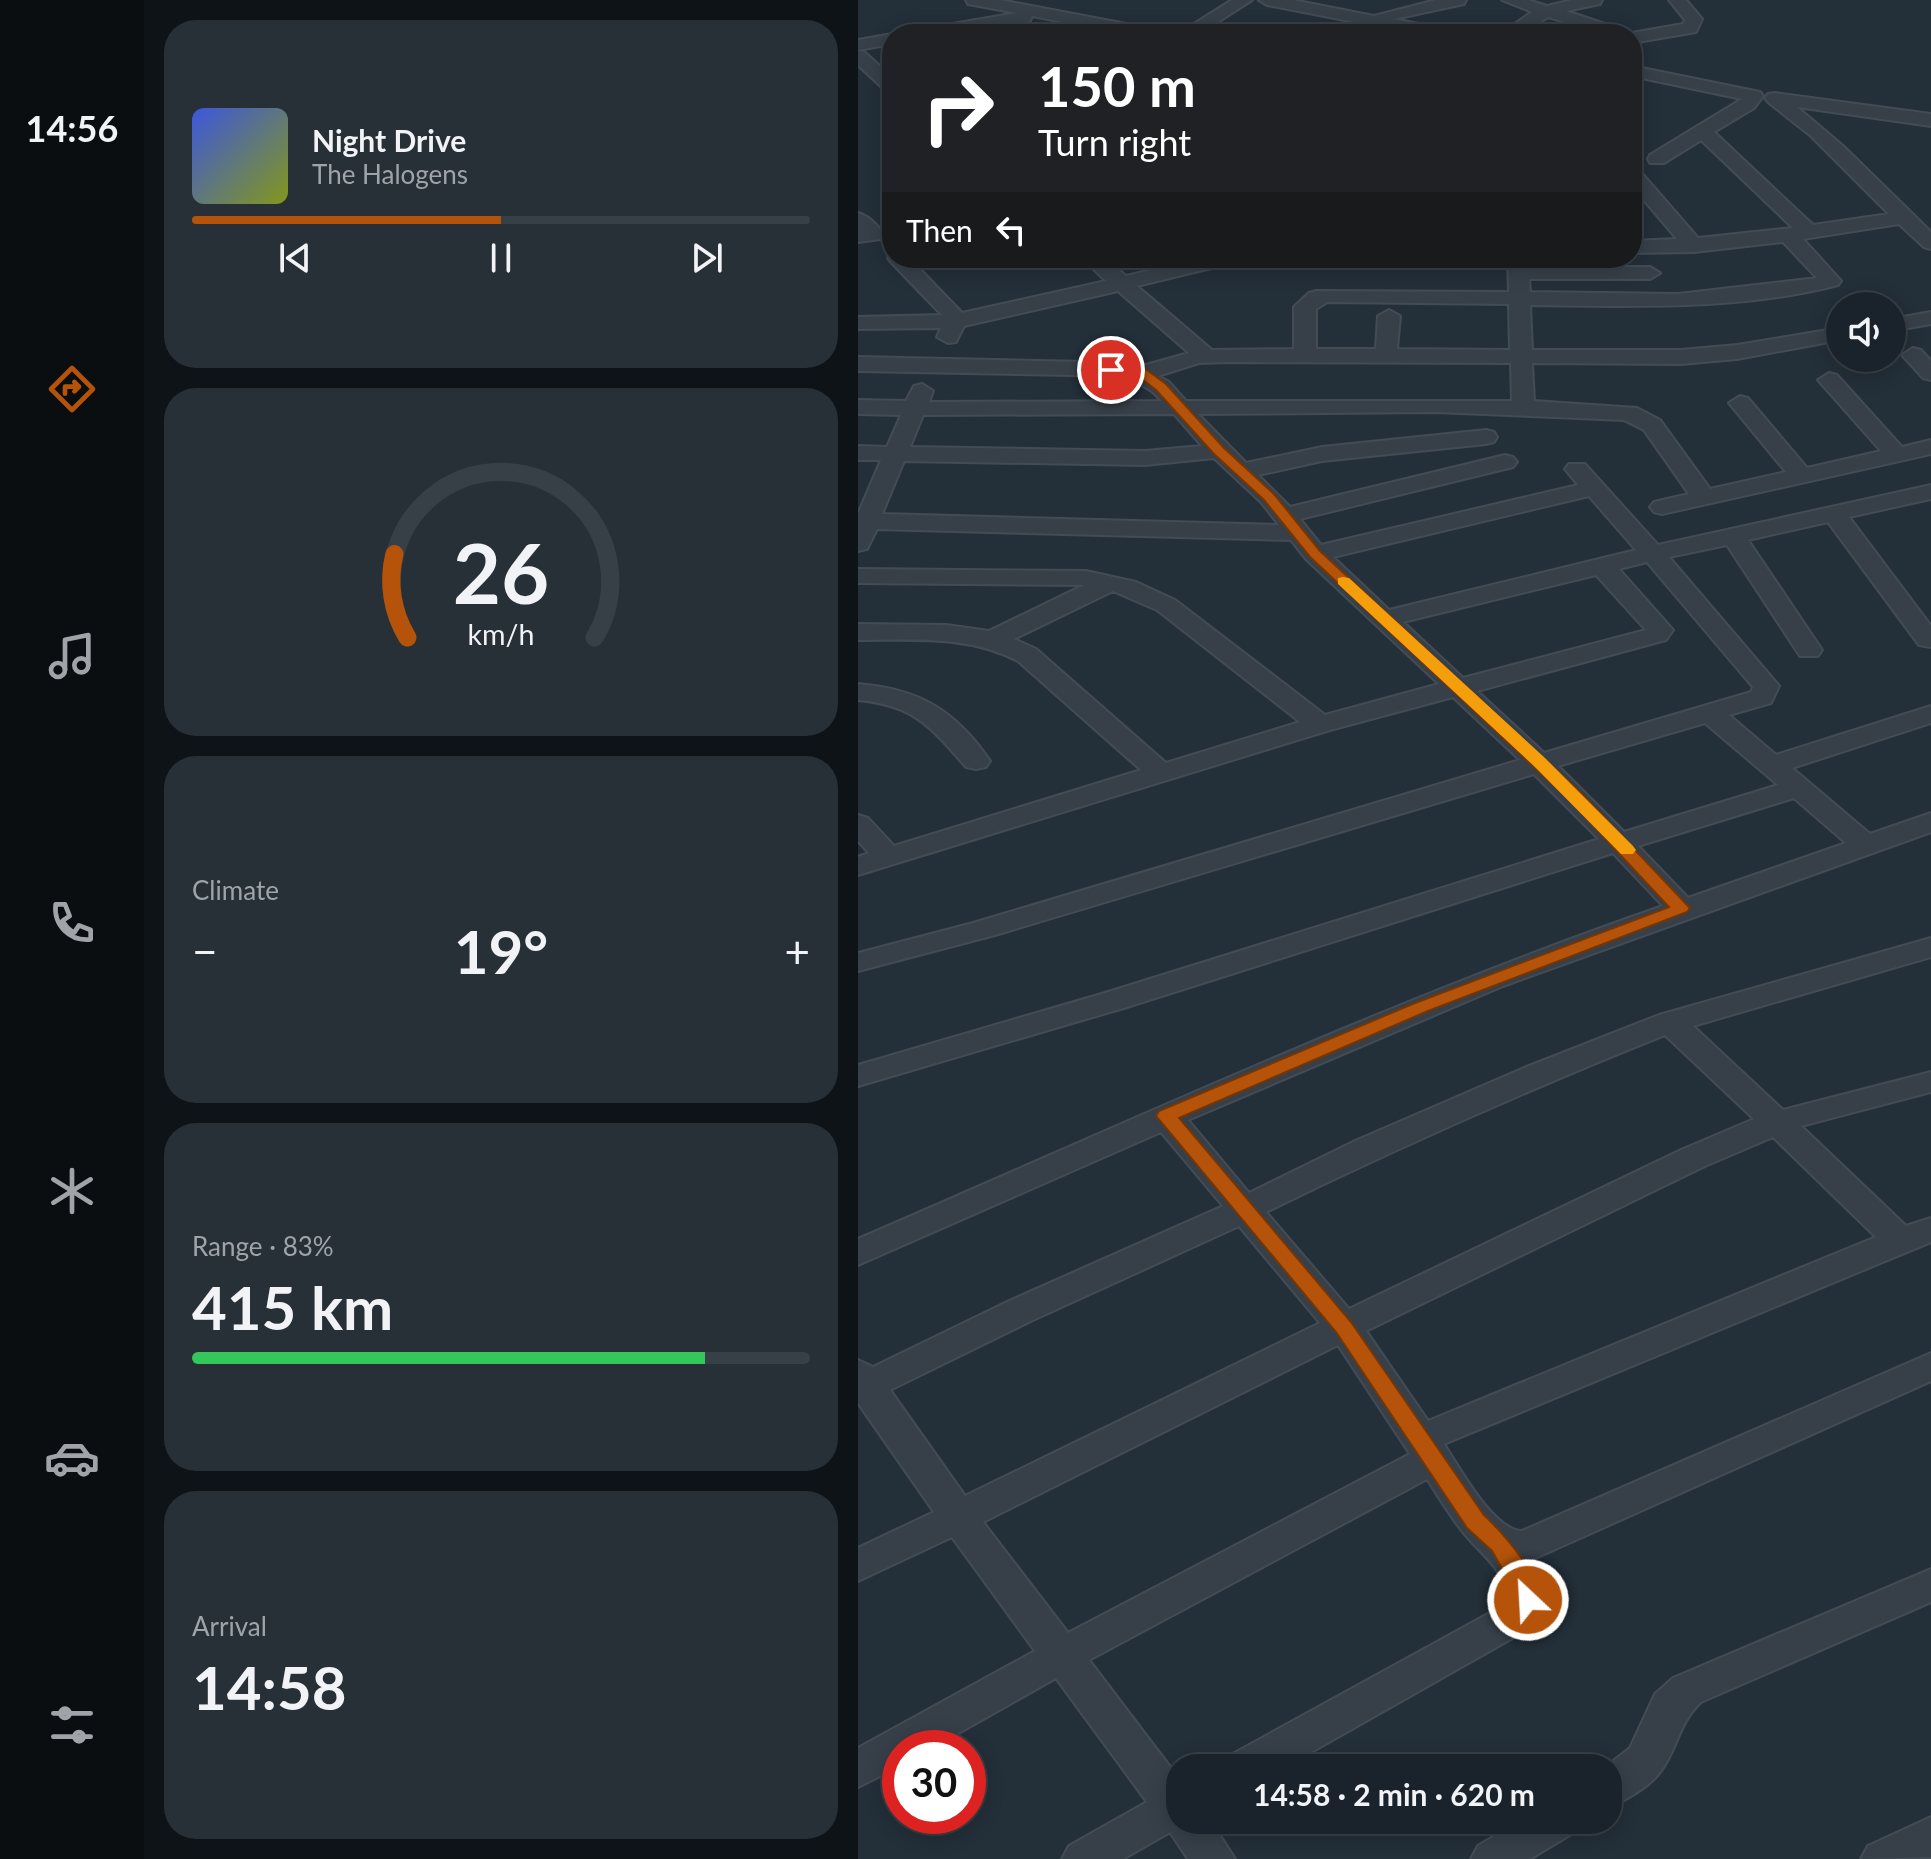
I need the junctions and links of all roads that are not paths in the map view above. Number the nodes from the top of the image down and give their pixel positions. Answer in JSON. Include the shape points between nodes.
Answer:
{"nodes":[{"id":1,"x":974,"y":0,"type":"edge"},
{"id":2,"x":1244,"y":0,"type":"edge"},
{"id":3,"x":1267,"y":0,"type":"edge"},
{"id":4,"x":1458,"y":0,"type":"edge"},
{"id":5,"x":1510,"y":0,"type":"edge"},
{"id":6,"x":1594,"y":0,"type":"edge"},
{"id":7,"x":1677,"y":0,"type":"edge"},
{"id":8,"x":1545,"y":11,"type":"junction"},
{"id":9,"x":1044,"y":13,"type":"junction"},
{"id":10,"x":1368,"y":20,"type":"junction"},
{"id":11,"x":981,"y":24,"type":"edge"},
{"id":12,"x":1101,"y":24,"type":"edge"},
{"id":13,"x":1204,"y":24,"type":"edge"},
{"id":14,"x":1389,"y":24,"type":"edge"},
{"id":15,"x":1525,"y":24,"type":"edge"},
{"id":16,"x":1590,"y":24,"type":"edge"},
{"id":17,"x":1642,"y":36,"type":"edge"},
{"id":18,"x":882,"y":41,"type":"edge"},
{"id":19,"x":858,"y":45,"type":"edge"},
{"id":20,"x":858,"y":56,"type":"edge"},
{"id":21,"x":1642,"y":73,"type":"edge"},
{"id":22,"x":882,"y":78,"type":"edge"},
{"id":23,"x":882,"y":89,"type":"edge"},
{"id":24,"x":869,"y":91,"type":"dead end"},
{"id":25,"x":1754,"y":96,"type":"junction"},
{"id":26,"x":1774,"y":98,"type":"junction"},
{"id":27,"x":1931,"y":120,"type":"edge"},
{"id":28,"x":1703,"y":132,"type":"junction"},
{"id":29,"x":1657,"y":159,"type":"dead end"},
{"id":30,"x":1642,"y":186,"type":"edge"},
{"id":31,"x":1903,"y":218,"type":"junction"},
{"id":32,"x":858,"y":219,"type":"edge"},
{"id":33,"x":1799,"y":233,"type":"junction"},
{"id":34,"x":866,"y":236,"type":"edge"},
{"id":35,"x":1931,"y":243,"type":"edge"},
{"id":36,"x":1694,"y":246,"type":"junction"},
{"id":37,"x":1642,"y":247,"type":"edge"},
{"id":38,"x":908,"y":268,"type":"edge"},
{"id":39,"x":1102,"y":268,"type":"edge"},
{"id":40,"x":1185,"y":268,"type":"edge"},
{"id":41,"x":1519,"y":268,"type":"edge"},
{"id":42,"x":1556,"y":268,"type":"edge"},
{"id":43,"x":1650,"y":273,"type":"dead end"},
{"id":44,"x":1118,"y":283,"type":"junction"},
{"id":45,"x":1520,"y":299,"type":"junction"},
{"id":46,"x":1389,"y":316,"type":"dead end"},
{"id":47,"x":1931,"y":318,"type":"edge"},
{"id":48,"x":955,"y":321,"type":"junction"},
{"id":49,"x":1906,"y":322,"type":"edge"},
{"id":50,"x":858,"y":323,"type":"edge"},
{"id":51,"x":1826,"y":336,"type":"edge"},
{"id":52,"x":1305,"y":354,"type":"junction"},
{"id":53,"x":1386,"y":354,"type":"junction"},
{"id":54,"x":1913,"y":355,"type":"dead end"},
{"id":55,"x":1206,"y":356,"type":"junction"},
{"id":56,"x":1523,"y":357,"type":"junction"},
{"id":57,"x":858,"y":364,"type":"edge"},
{"id":58,"x":933,"y":365,"type":"junction"},
{"id":59,"x":1143,"y":373,"type":"junction"},
{"id":60,"x":1931,"y":373,"type":"edge"},
{"id":61,"x":1829,"y":380,"type":"dead end"},
{"id":62,"x":1740,"y":403,"type":"dead end"},
{"id":63,"x":1178,"y":406,"type":"junction"},
{"id":64,"x":858,"y":407,"type":"edge"},
{"id":65,"x":1523,"y":408,"type":"junction"},
{"id":66,"x":915,"y":409,"type":"junction"},
{"id":67,"x":1486,"y":437,"type":"dead end"},
{"id":68,"x":1931,"y":447,"type":"edge"},
{"id":69,"x":1219,"y":451,"type":"junction"},
{"id":70,"x":858,"y":453,"type":"edge"},
{"id":71,"x":897,"y":454,"type":"junction"},
{"id":72,"x":1896,"y":454,"type":"junction"},
{"id":73,"x":1505,"y":462,"type":"dead end"},
{"id":74,"x":1577,"y":469,"type":"dead end"},
{"id":75,"x":1242,"y":471,"type":"junction"},
{"id":76,"x":1801,"y":476,"type":"junction"},
{"id":77,"x":1594,"y":488,"type":"junction"},
{"id":78,"x":1931,"y":492,"type":"edge"},
{"id":79,"x":1704,"y":498,"type":"junction"},
{"id":80,"x":1662,"y":507,"type":"dead end"},
{"id":81,"x":1835,"y":515,"type":"junction"},
{"id":82,"x":863,"y":521,"type":"edge"},
{"id":83,"x":1299,"y":534,"type":"junction"},
{"id":84,"x":1734,"y":537,"type":"junction"},
{"id":85,"x":858,"y":544,"type":"edge"},
{"id":86,"x":1651,"y":554,"type":"junction"},
{"id":87,"x":1602,"y":566,"type":"junction"},
{"id":88,"x":858,"y":576,"type":"edge"},
{"id":89,"x":1113,"y":581,"type":"junction"},
{"id":90,"x":1383,"y":619,"type":"junction"},
{"id":91,"x":858,"y":632,"type":"edge"},
{"id":92,"x":995,"y":638,"type":"junction"},
{"id":93,"x":1928,"y":640,"type":"dead end"},
{"id":94,"x":1809,"y":650,"type":"dead end"},
{"id":95,"x":1458,"y":686,"type":"junction"},
{"id":96,"x":858,"y":692,"type":"edge"},
{"id":97,"x":1709,"y":712,"type":"junction"},
{"id":98,"x":1931,"y":714,"type":"edge"},
{"id":99,"x":1320,"y":724,"type":"junction"},
{"id":100,"x":976,"y":761,"type":"dead end"},
{"id":101,"x":1539,"y":762,"type":"junction"},
{"id":102,"x":1770,"y":766,"type":"junction"},
{"id":103,"x":1161,"y":773,"type":"junction"},
{"id":104,"x":1797,"y":788,"type":"junction"},
{"id":105,"x":1931,"y":822,"type":"edge"},
{"id":106,"x":858,"y":824,"type":"edge"},
{"id":107,"x":1620,"y":842,"type":"junction"},
{"id":108,"x":1867,"y":846,"type":"junction"},
{"id":109,"x":889,"y":858,"type":"junction"},
{"id":110,"x":858,"y":866,"type":"edge"},
{"id":111,"x":1681,"y":908,"type":"junction"},
{"id":112,"x":1931,"y":947,"type":"edge"},
{"id":113,"x":858,"y":962,"type":"edge"},
{"id":114,"x":1670,"y":1022,"type":"junction"},
{"id":115,"x":858,"y":1076,"type":"edge"},
{"id":116,"x":1931,"y":1082,"type":"edge"},
{"id":117,"x":1166,"y":1116,"type":"junction"},
{"id":118,"x":1777,"y":1122,"type":"junction"},
{"id":119,"x":1247,"y":1209,"type":"junction"},
{"id":120,"x":1915,"y":1235,"type":"edge"},
{"id":121,"x":859,"y":1251,"type":"edge"},
{"id":122,"x":1344,"y":1327,"type":"junction"},
{"id":123,"x":1931,"y":1366,"type":"edge"},
{"id":124,"x":861,"y":1383,"type":"edge"},
{"id":125,"x":1427,"y":1449,"type":"junction"},
{"id":126,"x":958,"y":1517,"type":"junction"},
{"id":127,"x":1501,"y":1545,"type":"junction"},
{"id":128,"x":858,"y":1566,"type":"edge"},
{"id":129,"x":1931,"y":1585,"type":"edge"},
{"id":130,"x":1061,"y":1656,"type":"junction"},
{"id":131,"x":1271,"y":1754,"type":"edge"},
{"id":132,"x":858,"y":1769,"type":"edge"},
{"id":133,"x":1622,"y":1778,"type":"edge"},
{"id":134,"x":1166,"y":1793,"type":"edge"},
{"id":135,"x":1166,"y":1818,"type":"edge"},
{"id":136,"x":1196,"y":1834,"type":"edge"},
{"id":137,"x":1535,"y":1834,"type":"edge"},
{"id":138,"x":1931,"y":1836,"type":"edge"},
{"id":139,"x":1084,"y":1859,"type":"edge"},
{"id":140,"x":1213,"y":1859,"type":"edge"},
{"id":141,"x":1493,"y":1859,"type":"edge"},
{"id":142,"x":1883,"y":1859,"type":"edge"}],
"edges":[{"from":1,"to":9,"type":"street"},
{"from":2,"to":13,"type":"street"},
{"from":3,"to":10,"type":"street"},
{"from":4,"to":10,"type":"street"},
{"from":5,"to":8,"type":"street"},
{"from":6,"to":8,"type":"street"},
{"from":7,"to":17,"type":"street","via":[[1694,19],[1690,28]]},
{"from":8,"to":15,"type":"street"},
{"from":8,"to":16,"type":"street"},
{"from":9,"to":11,"type":"street"},
{"from":9,"to":12,"type":"street"},
{"from":10,"to":14,"type":"street"},
{"from":18,"to":19,"type":"street"},
{"from":20,"to":22,"type":"street"},
{"from":21,"to":25,"type":"street"},
{"from":23,"to":24,"type":"street"},
{"from":25,"to":26,"type":"street"},
{"from":25,"to":28,"type":"street"},
{"from":26,"to":27,"type":"street"},
{"from":26,"to":31,"type":"street","via":[[1829,140]]},
{"from":28,"to":29,"type":"street"},
{"from":28,"to":33,"type":"street"},
{"from":30,"to":36,"type":"street"},
{"from":31,"to":33,"type":"street"},
{"from":31,"to":35,"type":"street"},
{"from":32,"to":34,"type":"street"},
{"from":33,"to":36,"type":"street"},
{"from":33,"to":45,"type":"street","via":[[1831,281],[1701,299]]},
{"from":36,"to":37,"type":"street"},
{"from":38,"to":48,"type":"street","via":[[943,301]]},
{"from":39,"to":44,"type":"street"},
{"from":40,"to":44,"type":"street"},
{"from":41,"to":45,"type":"street"},
{"from":42,"to":43,"type":"street"},
{"from":44,"to":48,"type":"street"},
{"from":44,"to":55,"type":"street"},
{"from":45,"to":52,"type":"street","via":[[1316,297],[1305,307]]},
{"from":45,"to":56,"type":"street"},
{"from":46,"to":53,"type":"street"},
{"from":47,"to":49,"type":"street"},
{"from":48,"to":50,"type":"street"},
{"from":48,"to":58,"type":"street"},
{"from":51,"to":56,"type":"street","via":[[1711,355]]},
{"from":52,"to":53,"type":"street"},
{"from":52,"to":55,"type":"street"},
{"from":53,"to":56,"type":"street"},
{"from":54,"to":60,"type":"street"},
{"from":55,"to":59,"type":"street"},
{"from":56,"to":65,"type":"street"},
{"from":57,"to":58,"type":"street"},
{"from":58,"to":59,"type":"street"},
{"from":58,"to":66,"type":"street"},
{"from":59,"to":63,"type":"street"},
{"from":61,"to":72,"type":"street"},
{"from":62,"to":76,"type":"street"},
{"from":63,"to":65,"type":"street"},
{"from":63,"to":66,"type":"street"},
{"from":63,"to":69,"type":"street"},
{"from":64,"to":66,"type":"street"},
{"from":65,"to":79,"type":"street","via":[[1638,415],[1652,425]]},
{"from":66,"to":71,"type":"street"},
{"from":67,"to":75,"type":"street","via":[[1333,453]]},
{"from":68,"to":72,"type":"street"},
{"from":69,"to":71,"type":"street","via":[[1145,458]]},
{"from":69,"to":75,"type":"street"},
{"from":70,"to":71,"type":"street"},
{"from":71,"to":82,"type":"street"},
{"from":72,"to":76,"type":"street"},
{"from":73,"to":83,"type":"street"},
{"from":74,"to":77,"type":"street"},
{"from":75,"to":83,"type":"street"},
{"from":76,"to":79,"type":"street"},
{"from":77,"to":83,"type":"street"},
{"from":77,"to":86,"type":"street"},
{"from":78,"to":81,"type":"street"},
{"from":79,"to":80,"type":"street"},
{"from":81,"to":84,"type":"street"},
{"from":81,"to":93,"type":"street"},
{"from":82,"to":83,"type":"street"},
{"from":82,"to":85,"type":"street"},
{"from":83,"to":90,"type":"street"},
{"from":84,"to":86,"type":"street"},
{"from":84,"to":94,"type":"street"},
{"from":86,"to":87,"type":"street"},
{"from":86,"to":97,"type":"street","via":[[1766,686],[1762,697]]},
{"from":87,"to":90,"type":"street"},
{"from":87,"to":95,"type":"street","via":[[1660,630],[1657,635]]},
{"from":88,"to":89,"type":"street"},
{"from":89,"to":92,"type":"street"},
{"from":89,"to":99,"type":"street","via":[[1166,605]]},
{"from":90,"to":95,"type":"street"},
{"from":91,"to":92,"type":"street"},
{"from":92,"to":103,"type":"street","via":[[1027,655]]},
{"from":95,"to":99,"type":"street"},
{"from":95,"to":101,"type":"street"},
{"from":96,"to":100,"type":"street","via":[[910,699],[931,711]]},
{"from":97,"to":101,"type":"street"},
{"from":97,"to":102,"type":"street"},
{"from":98,"to":102,"type":"street"},
{"from":99,"to":103,"type":"street"},
{"from":101,"to":107,"type":"street"},
{"from":101,"to":113,"type":"street"},
{"from":102,"to":104,"type":"street"},
{"from":103,"to":109,"type":"street"},
{"from":104,"to":107,"type":"street"},
{"from":104,"to":108,"type":"street"},
{"from":105,"to":108,"type":"street"},
{"from":106,"to":109,"type":"street"},
{"from":107,"to":111,"type":"street"},
{"from":107,"to":115,"type":"street"},
{"from":108,"to":111,"type":"street"},
{"from":109,"to":110,"type":"street"},
{"from":111,"to":117,"type":"street","via":[[1466,989]]},
{"from":112,"to":114,"type":"street"},
{"from":114,"to":118,"type":"street"},
{"from":114,"to":119,"type":"street","via":[[1367,1149]]},
{"from":116,"to":118,"type":"street"},
{"from":117,"to":119,"type":"street"},
{"from":117,"to":121,"type":"street"},
{"from":118,"to":120,"type":"street"},
{"from":118,"to":122,"type":"street"},
{"from":119,"to":122,"type":"street"},
{"from":119,"to":124,"type":"street"},
{"from":120,"to":125,"type":"street"},
{"from":122,"to":125,"type":"street"},
{"from":122,"to":126,"type":"street"},
{"from":123,"to":127,"type":"street","via":[[1526,1546]]},
{"from":124,"to":126,"type":"street"},
{"from":125,"to":127,"type":"street","via":[[1476,1521]]},
{"from":125,"to":130,"type":"street"},
{"from":126,"to":128,"type":"street"},
{"from":126,"to":130,"type":"street"},
{"from":127,"to":131,"type":"street","via":[[1526,1590],[1523,1610]]},
{"from":129,"to":133,"type":"street","via":[[1687,1690],[1670,1706],[1645,1760]]},
{"from":130,"to":132,"type":"street"},
{"from":130,"to":134,"type":"street"},
{"from":135,"to":139,"type":"street"},
{"from":136,"to":140,"type":"street"},
{"from":137,"to":141,"type":"street"},
{"from":138,"to":142,"type":"street"}]}
